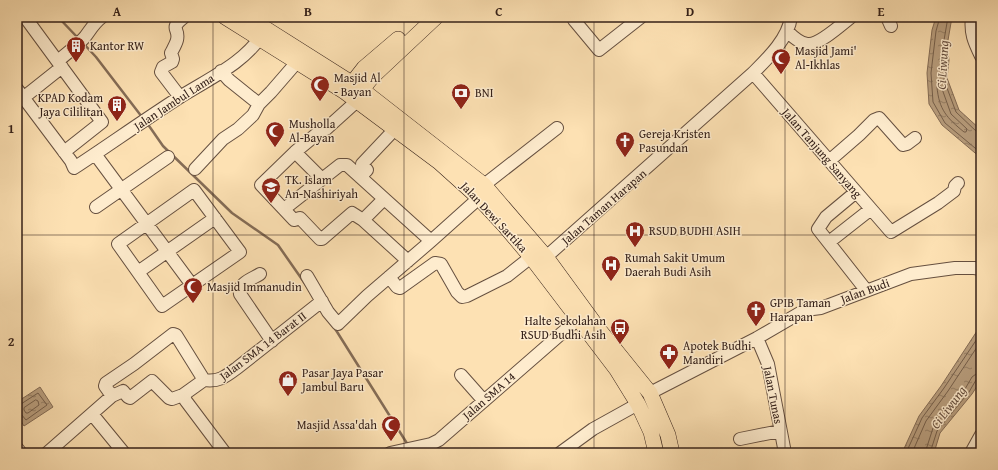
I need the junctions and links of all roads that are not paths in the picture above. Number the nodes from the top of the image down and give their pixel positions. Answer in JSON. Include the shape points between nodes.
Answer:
{"nodes":[{"id":1,"x":25,"y":17,"type":"edge"},
{"id":2,"x":102,"y":17,"type":"edge"},
{"id":3,"x":184,"y":17,"type":"edge"},
{"id":4,"x":225,"y":17,"type":"edge"},
{"id":5,"x":247,"y":17,"type":"edge"},
{"id":6,"x":424,"y":17,"type":"edge"},
{"id":7,"x":436,"y":17,"type":"edge"},
{"id":8,"x":575,"y":17,"type":"edge"},
{"id":9,"x":641,"y":17,"type":"edge"},
{"id":10,"x":790,"y":17,"type":"edge"},
{"id":11,"x":851,"y":17,"type":"edge"},
{"id":12,"x":972,"y":17,"type":"edge"},
{"id":13,"x":786,"y":31,"type":"junction"},
{"id":14,"x":263,"y":34,"type":"junction"},
{"id":15,"x":981,"y":54,"type":"edge"},
{"id":16,"x":297,"y":62,"type":"junction"},
{"id":17,"x":60,"y":64,"type":"junction"},
{"id":18,"x":222,"y":71,"type":"junction"},
{"id":19,"x":753,"y":73,"type":"junction"},
{"id":20,"x":20,"y":93,"type":"edge"},
{"id":21,"x":354,"y":93,"type":"junction"},
{"id":22,"x":180,"y":97,"type":"junction"},
{"id":23,"x":259,"y":104,"type":"junction"},
{"id":24,"x":557,"y":128,"type":"dead end"},
{"id":25,"x":395,"y":129,"type":"junction"},
{"id":26,"x":915,"y":138,"type":"dead end"},
{"id":27,"x":64,"y":152,"type":"junction"},
{"id":28,"x":295,"y":152,"type":"junction"},
{"id":29,"x":96,"y":154,"type":"junction"},
{"id":30,"x":168,"y":158,"type":"dead end"},
{"id":31,"x":829,"y":161,"type":"junction"},
{"id":32,"x":195,"y":169,"type":"dead end"},
{"id":33,"x":360,"y":177,"type":"junction"},
{"id":34,"x":322,"y":179,"type":"junction"},
{"id":35,"x":958,"y":183,"type":"dead end"},
{"id":36,"x":122,"y":190,"type":"junction"},
{"id":37,"x":481,"y":191,"type":"junction"},
{"id":38,"x":856,"y":192,"type":"junction"},
{"id":39,"x":384,"y":199,"type":"junction"},
{"id":40,"x":96,"y":207,"type":"dead end"},
{"id":41,"x":284,"y":209,"type":"junction"},
{"id":42,"x":870,"y":209,"type":"junction"},
{"id":43,"x":215,"y":218,"type":"junction"},
{"id":44,"x":362,"y":220,"type":"junction"},
{"id":45,"x":147,"y":223,"type":"junction"},
{"id":46,"x":431,"y":241,"type":"junction"},
{"id":47,"x":829,"y":242,"type":"junction"},
{"id":48,"x":168,"y":252,"type":"junction"},
{"id":49,"x":531,"y":257,"type":"junction"},
{"id":50,"x":546,"y":258,"type":"junction"},
{"id":51,"x":408,"y":261,"type":"junction"},
{"id":52,"x":981,"y":269,"type":"edge"},
{"id":53,"x":138,"y":272,"type":"junction"},
{"id":54,"x":260,"y":274,"type":"dead end"},
{"id":55,"x":307,"y":276,"type":"dead end"},
{"id":56,"x":388,"y":277,"type":"junction"},
{"id":57,"x":192,"y":285,"type":"junction"},
{"id":58,"x":866,"y":290,"type":"junction"},
{"id":59,"x":320,"y":303,"type":"junction"},
{"id":60,"x":578,"y":319,"type":"junction"},
{"id":61,"x":757,"y":338,"type":"junction"},
{"id":62,"x":272,"y":341,"type":"junction"},
{"id":63,"x":461,"y":375,"type":"dead end"},
{"id":64,"x":204,"y":380,"type":"junction"},
{"id":65,"x":650,"y":393,"type":"junction"},
{"id":66,"x":183,"y":394,"type":"junction"},
{"id":67,"x":112,"y":396,"type":"junction"},
{"id":68,"x":484,"y":401,"type":"junction"},
{"id":69,"x":638,"y":404,"type":"junction"},
{"id":70,"x":92,"y":414,"type":"junction"},
{"id":71,"x":780,"y":430,"type":"junction"},
{"id":72,"x":981,"y":435,"type":"edge"},
{"id":73,"x":740,"y":439,"type":"dead end"},
{"id":74,"x":17,"y":448,"type":"edge"},
{"id":75,"x":21,"y":453,"type":"edge"},
{"id":76,"x":47,"y":453,"type":"edge"},
{"id":77,"x":124,"y":453,"type":"edge"},
{"id":78,"x":225,"y":453,"type":"edge"},
{"id":79,"x":390,"y":453,"type":"edge"},
{"id":80,"x":560,"y":453,"type":"edge"},
{"id":81,"x":656,"y":453,"type":"edge"},
{"id":82,"x":672,"y":453,"type":"edge"},
{"id":83,"x":785,"y":453,"type":"edge"},
{"id":84,"x":971,"y":453,"type":"edge"}],
"edges":[{"from":1,"to":17,"type":"street"},
{"from":2,"to":17,"type":"street"},
{"from":3,"to":22,"type":"street","via":[[174,28],[177,40],[171,53],[172,62],[163,67],[161,72]]},
{"from":4,"to":14,"type":"main road","name":"Jalan Dewi Sartika"},
{"from":5,"to":14,"type":"main road","name":"Jalan Dewi Sartika"},
{"from":6,"to":21,"type":"main road","via":[[364,68]]},
{"from":7,"to":21,"type":"main road"},
{"from":8,"to":9,"type":"street","via":[[574,20],[599,50]]},
{"from":10,"to":13,"type":"street","name":"Jalan Taman Harapan"},
{"from":11,"to":13,"type":"street","via":[[831,34],[808,44]]},
{"from":12,"to":15,"type":"street","via":[[972,37]]},
{"from":13,"to":19,"type":"street","name":"Jalan Taman Harapan","via":[[773,53]]},
{"from":14,"to":16,"type":"main road","name":"Jalan Dewi Sartika"},
{"from":14,"to":18,"type":"street","name":"Jalan Jambul Lama","via":[[246,55]]},
{"from":14,"to":21,"type":"main road","name":"Jalan Dewi Sartika"},
{"from":16,"to":21,"type":"main road","name":"Jalan Dewi Sartika"},
{"from":16,"to":23,"type":"street"},
{"from":17,"to":20,"type":"street"},
{"from":17,"to":27,"type":"street","via":[[102,122]]},
{"from":18,"to":22,"type":"street","name":"Jalan Jambul Lama"},
{"from":18,"to":23,"type":"street","via":[[229,80]]},
{"from":19,"to":31,"type":"street","name":"Jalan Tanjung Sanyang"},
{"from":19,"to":50,"type":"street","name":"Jalan Taman Harapan"},
{"from":20,"to":27,"type":"street"},
{"from":21,"to":25,"type":"main road","name":"Jalan Dewi Sartika"},
{"from":21,"to":28,"type":"street","via":[[326,129]]},
{"from":21,"to":37,"type":"main road","name":"Jalan Dewi Sartika"},
{"from":22,"to":29,"type":"street","name":"Jalan Jambul Lama"},
{"from":23,"to":32,"type":"street","via":[[253,115],[223,139]]},
{"from":24,"to":37,"type":"street"},
{"from":25,"to":33,"type":"street","via":[[362,164],[368,170]]},
{"from":25,"to":37,"type":"main road","name":"Jalan Dewi Sartika"},
{"from":26,"to":31,"type":"street","via":[[903,145],[878,118]]},
{"from":27,"to":29,"type":"street","name":"Jalan Jambul Lama","via":[[74,168]]},
{"from":28,"to":34,"type":"street"},
{"from":28,"to":41,"type":"street","via":[[261,185]]},
{"from":29,"to":36,"type":"street"},
{"from":30,"to":36,"type":"street"},
{"from":31,"to":38,"type":"street","name":"Jalan Tanjung Sanyang"},
{"from":33,"to":34,"type":"street","via":[[347,165],[340,165]]},
{"from":33,"to":39,"type":"street"},
{"from":34,"to":41,"type":"street"},
{"from":35,"to":42,"type":"street","name":"Jalan Tanjung Sanyang","via":[[954,191],[938,203],[891,232]]},
{"from":36,"to":40,"type":"street"},
{"from":36,"to":45,"type":"street"},
{"from":37,"to":46,"type":"street"},
{"from":37,"to":49,"type":"main road","name":"Jalan Dewi Sartika","via":[[505,226]]},
{"from":37,"to":50,"type":"main road","name":"Jalan Dewi Sartika","via":[[514,218]]},
{"from":38,"to":42,"type":"street","name":"Jalan Tanjung Sanyang"},
{"from":38,"to":47,"type":"street","via":[[826,217],[818,229]]},
{"from":39,"to":44,"type":"street"},
{"from":39,"to":46,"type":"street"},
{"from":41,"to":44,"type":"street","via":[[294,220],[300,218],[320,240],[351,213]]},
{"from":42,"to":47,"type":"street"},
{"from":43,"to":45,"type":"street","via":[[194,190]]},
{"from":43,"to":48,"type":"street"},
{"from":43,"to":57,"type":"street","via":[[240,252]]},
{"from":44,"to":51,"type":"street"},
{"from":45,"to":48,"type":"street"},
{"from":45,"to":53,"type":"street","via":[[118,244]]},
{"from":46,"to":51,"type":"street"},
{"from":47,"to":58,"type":"street"},
{"from":48,"to":53,"type":"street"},
{"from":48,"to":57,"type":"street"},
{"from":49,"to":56,"type":"street","via":[[507,276],[462,297],[438,263],[400,288]]},
{"from":49,"to":60,"type":"main road","name":"Jalan Dewi Sartika"},
{"from":50,"to":65,"type":"main road","name":"Jalan Dewi Sartika"},
{"from":51,"to":56,"type":"street"},
{"from":52,"to":58,"type":"street","name":"Jalan Budi","via":[[955,268],[911,274]]},
{"from":53,"to":57,"type":"street","via":[[162,306]]},
{"from":54,"to":62,"type":"street","via":[[242,285],[239,290]]},
{"from":55,"to":59,"type":"street"},
{"from":56,"to":59,"type":"street","via":[[338,324]]},
{"from":58,"to":61,"type":"street","name":"Jalan Budi","via":[[821,308],[805,310]]},
{"from":59,"to":62,"type":"street","name":"Jalan SMA 14 Barat II"},
{"from":60,"to":68,"type":"street","name":"Jalan SMA 14"},
{"from":60,"to":69,"type":"main road","name":"Jalan Dewi Sartika","via":[[617,370]]},
{"from":61,"to":65,"type":"street","name":"Jalan Budi"},
{"from":61,"to":71,"type":"street","name":"Jalan Tunas","via":[[768,364]]},
{"from":62,"to":64,"type":"street","name":"Jalan SMA 14 Barat II","via":[[223,378],[216,381]]},
{"from":63,"to":68,"type":"street"},
{"from":64,"to":66,"type":"street","name":"Jalan SMA 14 Barat II"},
{"from":64,"to":67,"type":"street","name":"Jalan SMA 14 Barat II","via":[[173,334],[106,383],[105,386]]},
{"from":65,"to":82,"type":"main road","name":"Jalan Dewi Sartika","via":[[668,435]]},
{"from":66,"to":67,"type":"street","via":[[169,398],[152,381],[130,398],[123,391]]},
{"from":66,"to":78,"type":"street"},
{"from":67,"to":70,"type":"street"},
{"from":68,"to":79,"type":"street","name":"Jalan SMA 14","via":[[439,440]]},
{"from":69,"to":80,"type":"street","via":[[593,429]]},
{"from":69,"to":81,"type":"main road","name":"Jalan Dewi Sartika","via":[[651,432]]},
{"from":70,"to":76,"type":"street"},
{"from":70,"to":77,"type":"street"},
{"from":71,"to":73,"type":"street"},
{"from":71,"to":83,"type":"street","name":"Jalan Tunas"},
{"from":72,"to":84,"type":"street"},
{"from":74,"to":75,"type":"street"}]}
